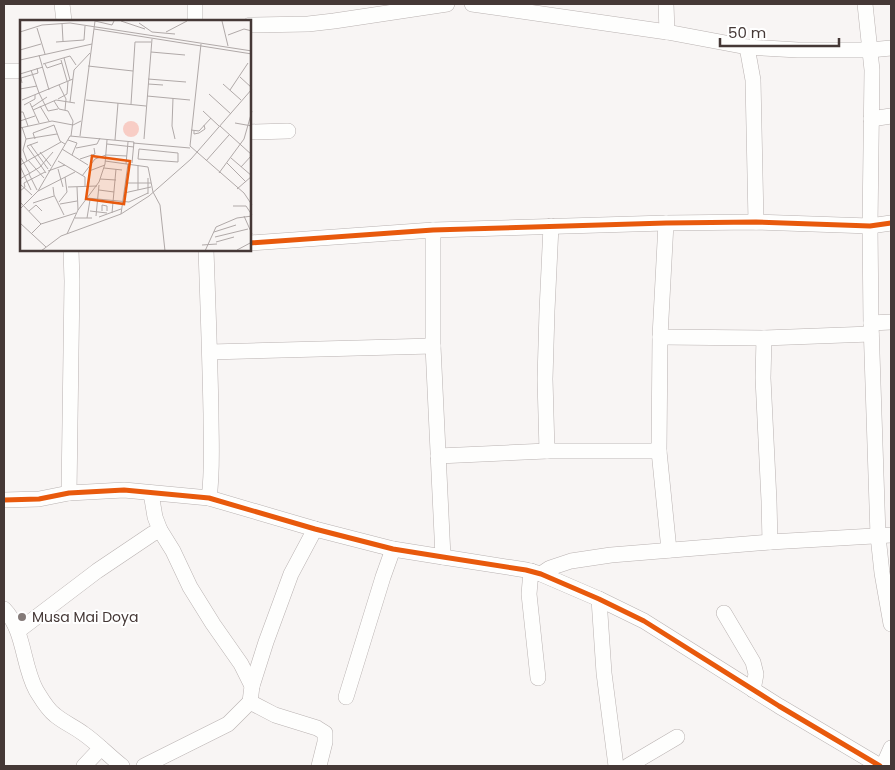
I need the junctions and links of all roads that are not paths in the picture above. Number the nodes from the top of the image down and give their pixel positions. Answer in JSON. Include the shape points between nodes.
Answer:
{"nodes":[{"id":1,"x":62,"y":4,"type":"edge"},
{"id":2,"x":195,"y":4,"type":"edge"},
{"id":3,"x":447,"y":4,"type":"edge"},
{"id":4,"x":472,"y":4,"type":"edge"},
{"id":5,"x":666,"y":4,"type":"edge"},
{"id":6,"x":865,"y":4,"type":"edge"},
{"id":7,"x":64,"y":20,"type":"edge"},
{"id":8,"x":195,"y":20,"type":"edge"},
{"id":9,"x":251,"y":25,"type":"edge"},
{"id":10,"x":667,"y":32,"type":"junction"},
{"id":11,"x":747,"y":47,"type":"junction"},
{"id":12,"x":891,"y":48,"type":"edge"},
{"id":13,"x":870,"y":50,"type":"junction"},
{"id":14,"x":4,"y":71,"type":"edge"},
{"id":15,"x":20,"y":71,"type":"edge"},
{"id":16,"x":891,"y":116,"type":"edge"},
{"id":17,"x":872,"y":119,"type":"junction"},
{"id":18,"x":288,"y":131,"type":"dead end"},
{"id":19,"x":251,"y":132,"type":"edge"},
{"id":20,"x":756,"y":222,"type":"junction"},
{"id":21,"x":666,"y":223,"type":"junction"},
{"id":22,"x":891,"y":224,"type":"edge"},
{"id":23,"x":551,"y":226,"type":"junction"},
{"id":24,"x":870,"y":226,"type":"junction"},
{"id":25,"x":433,"y":230,"type":"junction"},
{"id":26,"x":251,"y":243,"type":"edge"},
{"id":27,"x":71,"y":251,"type":"edge"},
{"id":28,"x":206,"y":251,"type":"edge"},
{"id":29,"x":891,"y":322,"type":"edge"},
{"id":30,"x":871,"y":328,"type":"junction"},
{"id":31,"x":660,"y":337,"type":"junction"},
{"id":32,"x":764,"y":338,"type":"junction"},
{"id":33,"x":433,"y":346,"type":"junction"},
{"id":34,"x":210,"y":352,"type":"junction"},
{"id":35,"x":547,"y":451,"type":"junction"},
{"id":36,"x":659,"y":451,"type":"junction"},
{"id":37,"x":438,"y":456,"type":"junction"},
{"id":38,"x":69,"y":493,"type":"junction"},
{"id":39,"x":151,"y":493,"type":"junction"},
{"id":40,"x":208,"y":498,"type":"junction"},
{"id":41,"x":4,"y":500,"type":"edge"},
{"id":42,"x":315,"y":529,"type":"junction"},
{"id":43,"x":160,"y":530,"type":"junction"},
{"id":44,"x":885,"y":536,"type":"edge"},
{"id":45,"x":770,"y":542,"type":"junction"},
{"id":46,"x":393,"y":549,"type":"junction"},
{"id":47,"x":669,"y":550,"type":"junction"},
{"id":48,"x":443,"y":557,"type":"junction"},
{"id":49,"x":536,"y":573,"type":"junction"},
{"id":50,"x":599,"y":599,"type":"junction"},
{"id":51,"x":4,"y":609,"type":"edge"},
{"id":52,"x":724,"y":613,"type":"dead end"},
{"id":53,"x":891,"y":624,"type":"edge"},
{"id":54,"x":18,"y":631,"type":"junction"},
{"id":55,"x":538,"y":678,"type":"dead end"},
{"id":56,"x":252,"y":686,"type":"junction"},
{"id":57,"x":753,"y":690,"type":"junction"},
{"id":58,"x":346,"y":697,"type":"dead end"},
{"id":59,"x":250,"y":702,"type":"junction"},
{"id":60,"x":677,"y":737,"type":"dead end"},
{"id":61,"x":101,"y":748,"type":"junction"},
{"id":62,"x":891,"y":748,"type":"edge"},
{"id":63,"x":84,"y":766,"type":"edge"},
{"id":64,"x":122,"y":766,"type":"edge"},
{"id":65,"x":144,"y":766,"type":"edge"},
{"id":66,"x":319,"y":766,"type":"edge"},
{"id":67,"x":616,"y":766,"type":"edge"},
{"id":68,"x":628,"y":766,"type":"edge"},
{"id":69,"x":881,"y":766,"type":"edge"}],
"edges":[{"from":1,"to":7,"type":"street"},
{"from":2,"to":8,"type":"street"},
{"from":3,"to":9,"type":"street","via":[[308,24]]},
{"from":4,"to":10,"type":"street"},
{"from":5,"to":10,"type":"street"},
{"from":6,"to":13,"type":"street"},
{"from":10,"to":11,"type":"street"},
{"from":11,"to":13,"type":"street"},
{"from":11,"to":20,"type":"street","via":[[753,80]]},
{"from":12,"to":13,"type":"street"},
{"from":13,"to":17,"type":"street"},
{"from":14,"to":15,"type":"street"},
{"from":16,"to":17,"type":"street"},
{"from":17,"to":24,"type":"street"},
{"from":18,"to":19,"type":"street"},
{"from":20,"to":21,"type":"street"},
{"from":20,"to":24,"type":"street"},
{"from":21,"to":23,"type":"street"},
{"from":21,"to":31,"type":"street"},
{"from":22,"to":24,"type":"street"},
{"from":23,"to":25,"type":"street"},
{"from":23,"to":35,"type":"street","via":[[546,311]]},
{"from":24,"to":30,"type":"street"},
{"from":25,"to":26,"type":"street"},
{"from":25,"to":33,"type":"street"},
{"from":27,"to":38,"type":"street"},
{"from":28,"to":34,"type":"street"},
{"from":29,"to":30,"type":"street"},
{"from":30,"to":32,"type":"street"},
{"from":30,"to":44,"type":"street"},
{"from":31,"to":32,"type":"street"},
{"from":31,"to":36,"type":"street"},
{"from":32,"to":45,"type":"street"},
{"from":33,"to":34,"type":"street"},
{"from":33,"to":37,"type":"street"},
{"from":34,"to":40,"type":"street"},
{"from":35,"to":36,"type":"street"},
{"from":35,"to":37,"type":"street"},
{"from":36,"to":47,"type":"street"},
{"from":37,"to":48,"type":"street"},
{"from":38,"to":39,"type":"street","via":[[124,490]]},
{"from":38,"to":41,"type":"street","via":[[39,499]]},
{"from":39,"to":40,"type":"street"},
{"from":39,"to":43,"type":"street"},
{"from":40,"to":42,"type":"street"},
{"from":42,"to":46,"type":"street"},
{"from":42,"to":56,"type":"street","via":[[291,574]]},
{"from":43,"to":54,"type":"street","via":[[97,571]]},
{"from":43,"to":56,"type":"street","via":[[174,551],[190,587]]},
{"from":44,"to":45,"type":"street"},
{"from":44,"to":53,"type":"street","via":[[882,573]]},
{"from":45,"to":47,"type":"street"},
{"from":46,"to":48,"type":"street"},
{"from":46,"to":58,"type":"street"},
{"from":47,"to":49,"type":"street","via":[[571,561]]},
{"from":48,"to":49,"type":"street"},
{"from":49,"to":50,"type":"street"},
{"from":49,"to":55,"type":"street","via":[[529,594]]},
{"from":50,"to":57,"type":"street","via":[[644,621]]},
{"from":50,"to":67,"type":"street","via":[[604,673]]},
{"from":51,"to":54,"type":"street"},
{"from":52,"to":57,"type":"street","via":[[753,662],[756,674]]},
{"from":54,"to":61,"type":"street","via":[[30,678],[37,692],[55,715]]},
{"from":56,"to":59,"type":"street"},
{"from":57,"to":69,"type":"street"},
{"from":59,"to":65,"type":"street","via":[[228,724]]},
{"from":59,"to":66,"type":"street","via":[[325,733]]},
{"from":60,"to":68,"type":"street"},
{"from":61,"to":63,"type":"street"},
{"from":61,"to":64,"type":"street"},
{"from":62,"to":69,"type":"street"}]}
